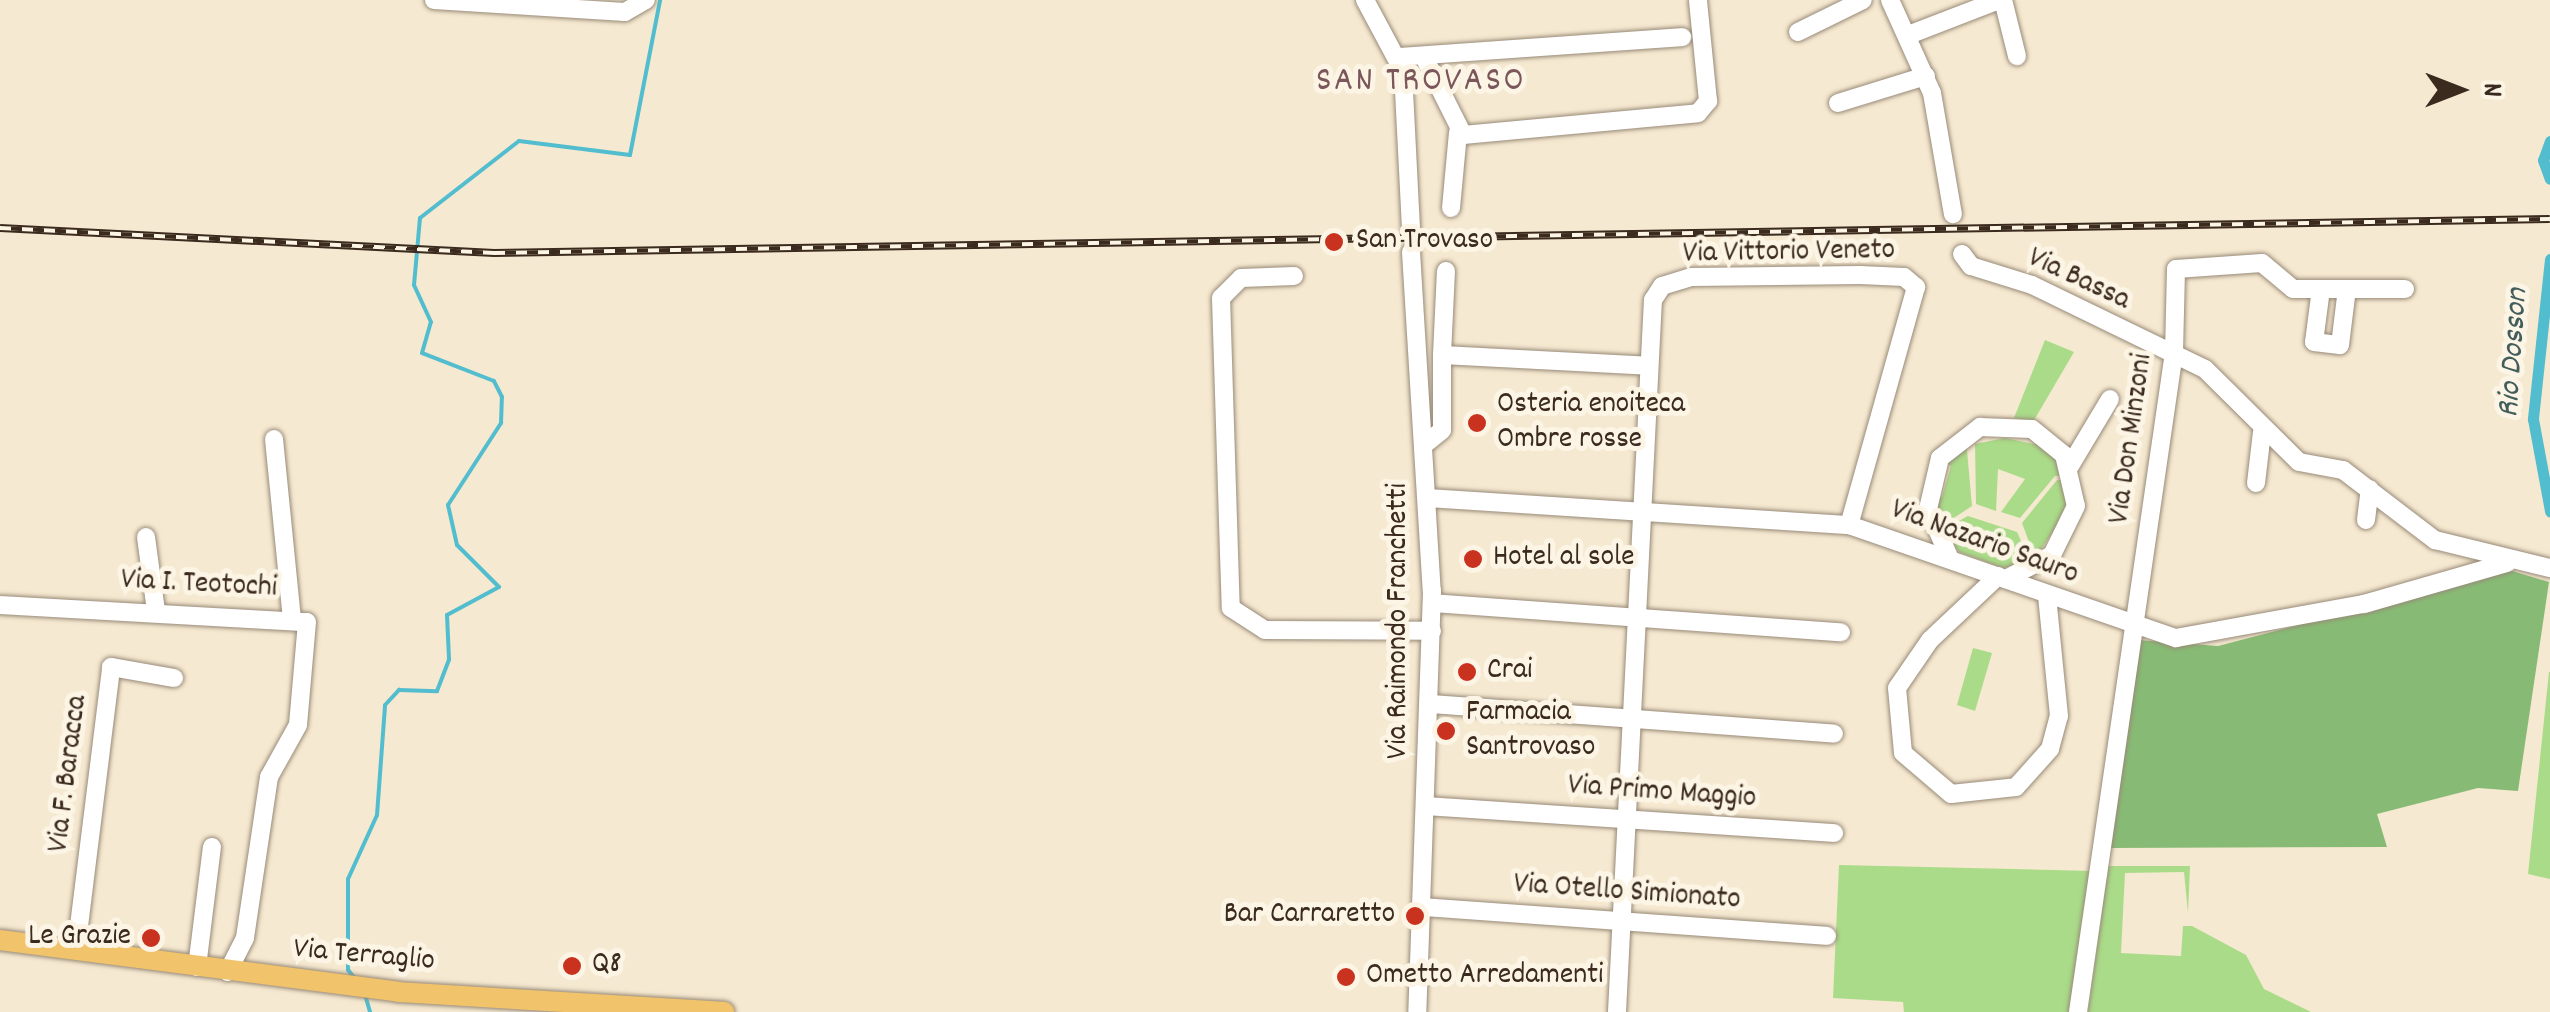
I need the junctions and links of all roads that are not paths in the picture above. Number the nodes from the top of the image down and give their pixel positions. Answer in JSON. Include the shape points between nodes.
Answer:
{"nodes":[{"id":1,"x":434,"y":0,"type":"edge"},
{"id":2,"x":646,"y":0,"type":"edge"},
{"id":3,"x":1365,"y":0,"type":"edge"},
{"id":4,"x":1698,"y":0,"type":"edge"},
{"id":5,"x":1863,"y":0,"type":"edge"},
{"id":6,"x":1890,"y":0,"type":"edge"},
{"id":7,"x":2001,"y":0,"type":"edge"},
{"id":8,"x":1798,"y":32,"type":"dead end"},
{"id":9,"x":1911,"y":34,"type":"junction"},
{"id":10,"x":1682,"y":37,"type":"dead end"},
{"id":11,"x":1398,"y":56,"type":"junction"},
{"id":12,"x":2017,"y":56,"type":"dead end"},
{"id":13,"x":1425,"y":59,"type":"junction"},
{"id":14,"x":1926,"y":76,"type":"junction"},
{"id":15,"x":1838,"y":103,"type":"dead end"},
{"id":16,"x":1458,"y":132,"type":"junction"},
{"id":17,"x":1451,"y":208,"type":"dead end"},
{"id":18,"x":1953,"y":214,"type":"dead end"},
{"id":19,"x":1411,"y":231,"type":"dead end"},
{"id":20,"x":1412,"y":252,"type":"dead end"},
{"id":21,"x":1962,"y":254,"type":"dead end"},
{"id":22,"x":1446,"y":271,"type":"dead end"},
{"id":23,"x":1294,"y":276,"type":"dead end"},
{"id":24,"x":2406,"y":288,"type":"dead end"},
{"id":25,"x":2321,"y":289,"type":"junction"},
{"id":26,"x":2347,"y":289,"type":"junction"},
{"id":27,"x":2174,"y":352,"type":"junction"},
{"id":28,"x":1442,"y":355,"type":"junction"},
{"id":29,"x":1649,"y":366,"type":"junction"},
{"id":30,"x":2110,"y":399,"type":"dead end"},
{"id":31,"x":2262,"y":432,"type":"junction"},
{"id":32,"x":274,"y":438,"type":"dead end"},
{"id":33,"x":1425,"y":444,"type":"junction"},
{"id":34,"x":2070,"y":466,"type":"junction"},
{"id":35,"x":2256,"y":483,"type":"dead end"},
{"id":36,"x":2370,"y":490,"type":"junction"},
{"id":37,"x":1429,"y":498,"type":"junction"},
{"id":38,"x":1641,"y":511,"type":"junction"},
{"id":39,"x":2366,"y":520,"type":"dead end"},
{"id":40,"x":1849,"y":525,"type":"junction"},
{"id":41,"x":146,"y":537,"type":"dead end"},
{"id":42,"x":2446,"y":545,"type":"junction"},
{"id":43,"x":1950,"y":559,"type":"junction"},
{"id":44,"x":2507,"y":563,"type":"junction"},
{"id":45,"x":2550,"y":568,"type":"edge"},
{"id":46,"x":2002,"y":577,"type":"junction"},
{"id":47,"x":2444,"y":582,"type":"junction"},
{"id":48,"x":2046,"y":595,"type":"junction"},
{"id":49,"x":1432,"y":603,"type":"junction"},
{"id":50,"x":0,"y":604,"type":"edge"},
{"id":51,"x":156,"y":611,"type":"junction"},
{"id":52,"x":1634,"y":617,"type":"junction"},
{"id":53,"x":292,"y":618,"type":"junction"},
{"id":54,"x":2132,"y":629,"type":"junction"},
{"id":55,"x":1432,"y":631,"type":"junction"},
{"id":56,"x":1841,"y":632,"type":"dead end"},
{"id":57,"x":174,"y":678,"type":"dead end"},
{"id":58,"x":1430,"y":704,"type":"junction"},
{"id":59,"x":1632,"y":718,"type":"junction"},
{"id":60,"x":1834,"y":734,"type":"dead end"},
{"id":61,"x":1427,"y":806,"type":"junction"},
{"id":62,"x":1625,"y":818,"type":"junction"},
{"id":63,"x":1834,"y":833,"type":"dead end"},
{"id":64,"x":212,"y":846,"type":"dead end"},
{"id":65,"x":1423,"y":907,"type":"junction"},
{"id":66,"x":1620,"y":922,"type":"junction"},
{"id":67,"x":1827,"y":936,"type":"dead end"},
{"id":68,"x":245,"y":938,"type":"junction"},
{"id":69,"x":0,"y":940,"type":"edge"},
{"id":70,"x":76,"y":950,"type":"junction"},
{"id":71,"x":197,"y":967,"type":"junction"},
{"id":72,"x":228,"y":972,"type":"junction"},
{"id":73,"x":267,"y":977,"type":"junction"},
{"id":74,"x":1421,"y":990,"type":"junction"},
{"id":75,"x":724,"y":1012,"type":"edge"},
{"id":76,"x":1417,"y":1012,"type":"edge"},
{"id":77,"x":1425,"y":1012,"type":"edge"},
{"id":78,"x":1617,"y":1012,"type":"edge"},
{"id":79,"x":2078,"y":1012,"type":"edge"}],
"edges":[{"from":1,"to":2,"type":"street","via":[[626,12]]},
{"from":3,"to":11,"type":"street"},
{"from":4,"to":16,"type":"street","via":[[1708,101],[1698,113]]},
{"from":5,"to":8,"type":"street"},
{"from":6,"to":9,"type":"street"},
{"from":7,"to":9,"type":"street"},
{"from":7,"to":12,"type":"street"},
{"from":9,"to":14,"type":"street"},
{"from":10,"to":13,"type":"street"},
{"from":11,"to":13,"type":"street"},
{"from":11,"to":19,"type":"street"},
{"from":13,"to":16,"type":"street"},
{"from":14,"to":15,"type":"street"},
{"from":14,"to":18,"type":"street"},
{"from":16,"to":17,"type":"street"},
{"from":20,"to":33,"type":"street","name":"Via Raimondo Franchetti"},
{"from":21,"to":27,"type":"street","name":"Via Bassa","via":[[2096,324]]},
{"from":22,"to":28,"type":"street"},
{"from":23,"to":55,"type":"street","via":[[1241,278],[1221,298],[1231,608],[1266,630]]},
{"from":24,"to":26,"type":"street","name":"Via Don Minzoni"},
{"from":25,"to":26,"type":"street","name":"Via Don Minzoni"},
{"from":25,"to":26,"type":"street","via":[[2314,342],[2340,345]]},
{"from":25,"to":27,"type":"street","name":"Via Don Minzoni","via":[[2293,288],[2268,264],[2179,265]]},
{"from":27,"to":31,"type":"street","name":"Via Bassa","via":[[2217,379]]},
{"from":27,"to":54,"type":"street","name":"Via Don Minzoni"},
{"from":28,"to":29,"type":"street"},
{"from":28,"to":33,"type":"street","via":[[1442,430]]},
{"from":29,"to":38,"type":"street","name":"Via Vittorio Veneto"},
{"from":29,"to":40,"type":"street","name":"Via Vittorio Veneto","via":[[1653,300],[1676,279],[1910,280],[1918,302]]},
{"from":30,"to":34,"type":"street"},
{"from":31,"to":35,"type":"street"},
{"from":31,"to":36,"type":"street","name":"Via Bassa","via":[[2299,462],[2343,470]]},
{"from":32,"to":53,"type":"street"},
{"from":33,"to":37,"type":"street","name":"Via Raimondo Franchetti"},
{"from":34,"to":43,"type":"street","via":[[2021,425],[1980,427],[1955,441],[1928,491]]},
{"from":34,"to":46,"type":"street","via":[[2076,506],[2063,544]]},
{"from":36,"to":39,"type":"street"},
{"from":36,"to":42,"type":"street","name":"Via Bassa"},
{"from":37,"to":38,"type":"street","name":"Via Nazario Sauro"},
{"from":37,"to":49,"type":"street","name":"Via Raimondo Franchetti"},
{"from":38,"to":40,"type":"street","name":"Via Nazario Sauro"},
{"from":38,"to":52,"type":"street","name":"Via Vittorio Veneto"},
{"from":40,"to":43,"type":"street","name":"Via Nazario Sauro"},
{"from":41,"to":51,"type":"street"},
{"from":42,"to":44,"type":"street","name":"Via Bassa"},
{"from":42,"to":47,"type":"street"},
{"from":43,"to":46,"type":"street","name":"Via Nazario Sauro"},
{"from":44,"to":45,"type":"street","name":"Via Bassa"},
{"from":44,"to":47,"type":"street","name":"Via Nazario Sauro"},
{"from":46,"to":48,"type":"street","name":"Via Nazario Sauro"},
{"from":46,"to":48,"type":"street","via":[[1930,640],[1896,688],[1903,753],[1951,794],[2016,786],[2050,749],[2059,716]]},
{"from":47,"to":54,"type":"street","name":"Via Nazario Sauro","via":[[2208,638]]},
{"from":48,"to":54,"type":"street","name":"Via Nazario Sauro"},
{"from":49,"to":52,"type":"street"},
{"from":49,"to":55,"type":"street","name":"Via Raimondo Franchetti"},
{"from":50,"to":51,"type":"street","name":"Via I. Teotochi"},
{"from":51,"to":53,"type":"street","name":"Via I. Teotochi"},
{"from":52,"to":56,"type":"street"},
{"from":52,"to":59,"type":"street","name":"Via Vittorio Veneto"},
{"from":53,"to":68,"type":"street","name":"Via I. Teotochi","via":[[310,629],[298,725],[269,776]]},
{"from":54,"to":79,"type":"street","name":"Via Don Minzoni"},
{"from":55,"to":58,"type":"street","name":"Via Raimondo Franchetti"},
{"from":57,"to":70,"type":"street","name":"Via F. Baracca","via":[[111,668]]},
{"from":58,"to":59,"type":"street"},
{"from":58,"to":61,"type":"street","name":"Via Raimondo Franchetti"},
{"from":59,"to":60,"type":"street"},
{"from":59,"to":62,"type":"street","name":"Via Vittorio Veneto"},
{"from":61,"to":62,"type":"street","name":"Via Primo Maggio"},
{"from":61,"to":65,"type":"street","name":"Via Raimondo Franchetti"},
{"from":62,"to":63,"type":"street","name":"Via Primo Maggio"},
{"from":62,"to":66,"type":"street","name":"Via Vittorio Veneto"},
{"from":64,"to":71,"type":"street"},
{"from":65,"to":66,"type":"street","name":"Via Otello Simionato"},
{"from":65,"to":74,"type":"street","name":"Via Raimondo Franchetti"},
{"from":66,"to":67,"type":"street","name":"Via Otello Simionato"},
{"from":66,"to":78,"type":"street","name":"Via Vittorio Veneto"},
{"from":68,"to":72,"type":"street","name":"Via I. Teotochi"},
{"from":68,"to":73,"type":"street"},
{"from":69,"to":70,"type":"main road","name":"Via Terraglio"},
{"from":70,"to":71,"type":"main road","name":"Via Terraglio"},
{"from":71,"to":72,"type":"main road","name":"Via Terraglio"},
{"from":72,"to":73,"type":"main road","name":"Via Terraglio"},
{"from":73,"to":75,"type":"main road","name":"Via Terraglio"},
{"from":74,"to":76,"type":"street","name":"Via Raimondo Franchetti"},
{"from":74,"to":77,"type":"street","name":"Via Raimondo Franchetti"}]}
